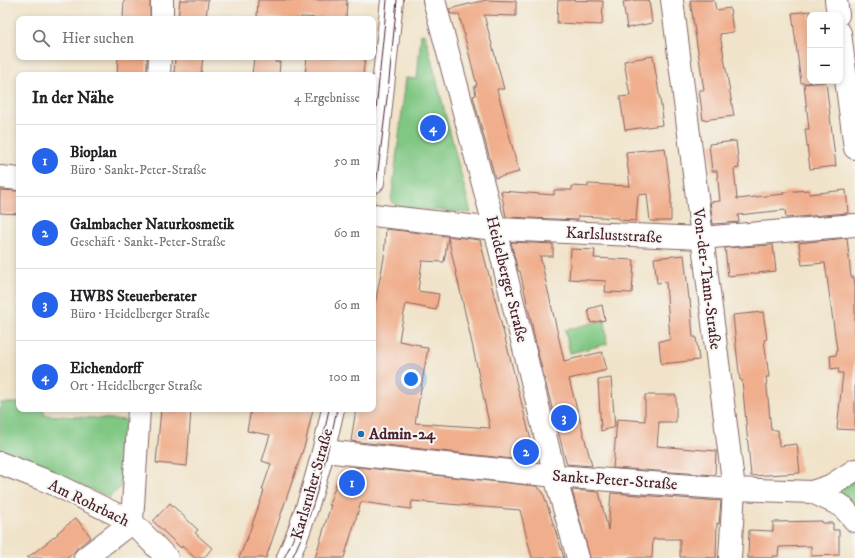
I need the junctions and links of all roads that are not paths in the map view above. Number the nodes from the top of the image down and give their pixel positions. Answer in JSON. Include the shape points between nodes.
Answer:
{"nodes":[{"id":1,"x":162,"y":0,"type":"edge"},
{"id":2,"x":392,"y":0,"type":"edge"},
{"id":3,"x":434,"y":0,"type":"edge"},
{"id":4,"x":672,"y":0,"type":"edge"},
{"id":5,"x":836,"y":0,"type":"edge"},
{"id":6,"x":838,"y":12,"type":"edge"},
{"id":7,"x":162,"y":16,"type":"edge"},
{"id":8,"x":842,"y":48,"type":"edge"},
{"id":9,"x":160,"y":60,"type":"edge"},
{"id":10,"x":159,"y":72,"type":"edge"},
{"id":11,"x":855,"y":148,"type":"edge"},
{"id":12,"x":376,"y":153,"type":"edge"},
{"id":13,"x":0,"y":177,"type":"edge"},
{"id":14,"x":16,"y":179,"type":"edge"},
{"id":15,"x":376,"y":215,"type":"edge"},
{"id":16,"x":855,"y":225,"type":"edge"},
{"id":17,"x":495,"y":229,"type":"junction"},
{"id":18,"x":702,"y":238,"type":"junction"},
{"id":19,"x":139,"y":412,"type":"edge"},
{"id":20,"x":332,"y":412,"type":"edge"},
{"id":21,"x":324,"y":451,"type":"junction"},
{"id":22,"x":0,"y":463,"type":"edge"},
{"id":23,"x":855,"y":470,"type":"edge"},
{"id":24,"x":555,"y":476,"type":"junction"},
{"id":25,"x":734,"y":489,"type":"junction"},
{"id":26,"x":812,"y":492,"type":"junction"},
{"id":27,"x":855,"y":521,"type":"edge"},
{"id":28,"x":132,"y":522,"type":"junction"},
{"id":29,"x":85,"y":558,"type":"edge"},
{"id":30,"x":167,"y":558,"type":"edge"},
{"id":31,"x":288,"y":558,"type":"edge"},
{"id":32,"x":578,"y":558,"type":"edge"},
{"id":33,"x":730,"y":558,"type":"edge"}],
"edges":[{"from":1,"to":7,"type":"street"},
{"from":2,"to":12,"type":"street"},
{"from":3,"to":17,"type":"street","name":"Heidelberger Straße"},
{"from":4,"to":18,"type":"street","name":"Von-der-Tann-Straße"},
{"from":5,"to":6,"type":"street"},
{"from":8,"to":11,"type":"street"},
{"from":9,"to":10,"type":"street"},
{"from":13,"to":14,"type":"street"},
{"from":15,"to":17,"type":"street","name":"Karlsluststraße"},
{"from":16,"to":18,"type":"street","name":"Karlsluststraße"},
{"from":17,"to":18,"type":"street","name":"Karlsluststraße"},
{"from":17,"to":24,"type":"street","name":"Heidelberger Straße"},
{"from":18,"to":25,"type":"street","name":"Von-der-Tann-Straße"},
{"from":19,"to":28,"type":"street"},
{"from":20,"to":21,"type":"street","name":"Karlsruher Straße"},
{"from":21,"to":24,"type":"street","name":"Sankt-Peter-Straße"},
{"from":21,"to":31,"type":"street","name":"Karlsruher Straße","via":[[313,492]]},
{"from":22,"to":28,"type":"street","name":"Am Rohrbach","via":[[52,483]]},
{"from":23,"to":26,"type":"street","name":"Sankt-Peter-Straße","via":[[830,486]]},
{"from":24,"to":25,"type":"street","name":"Sankt-Peter-Straße"},
{"from":24,"to":32,"type":"street","name":"Heidelberger Straße"},
{"from":25,"to":26,"type":"street","name":"Sankt-Peter-Straße"},
{"from":25,"to":33,"type":"street","name":"Von-der-Tann-Straße"},
{"from":26,"to":27,"type":"street","name":"Sankt-Peter-Straße","via":[[842,506]]},
{"from":28,"to":29,"type":"street"},
{"from":28,"to":30,"type":"street","name":"Am Rohrbach"}]}
